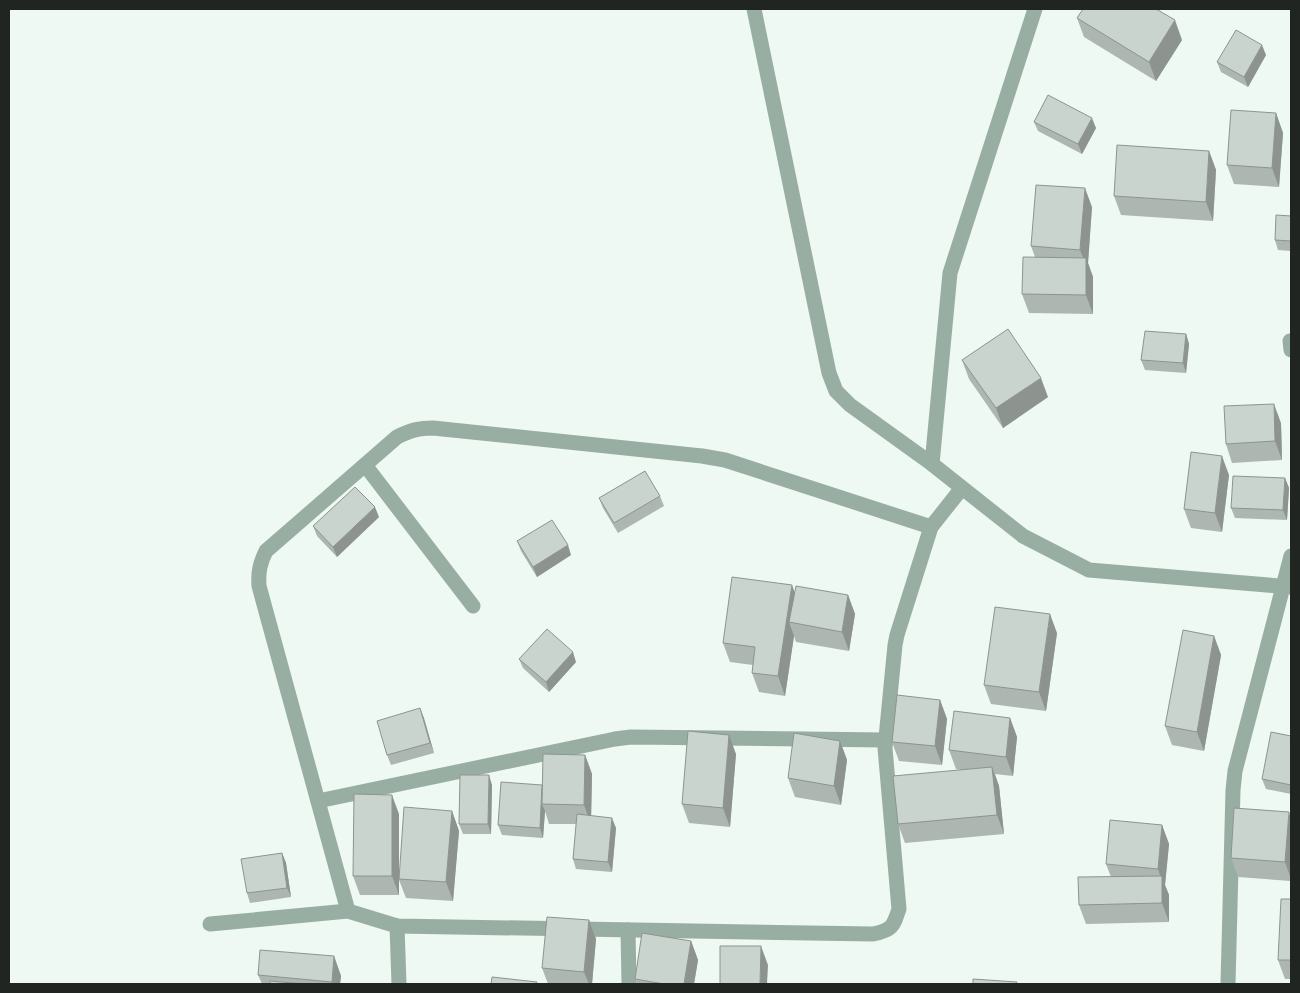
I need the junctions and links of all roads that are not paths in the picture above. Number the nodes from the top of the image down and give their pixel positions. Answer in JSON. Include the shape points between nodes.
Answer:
{"nodes":[{"id":1,"x":754,"y":9,"type":"edge"},
{"id":2,"x":1035,"y":9,"type":"edge"},
{"id":3,"x":932,"y":464,"type":"junction"},
{"id":4,"x":365,"y":465,"type":"junction"},
{"id":5,"x":962,"y":488,"type":"junction"},
{"id":6,"x":931,"y":527,"type":"junction"},
{"id":7,"x":1291,"y":556,"type":"edge"},
{"id":8,"x":1287,"y":587,"type":"edge"},
{"id":9,"x":473,"y":606,"type":"dead end"},
{"id":10,"x":885,"y":740,"type":"junction"},
{"id":11,"x":318,"y":801,"type":"junction"},
{"id":12,"x":348,"y":911,"type":"junction"},
{"id":13,"x":210,"y":924,"type":"dead end"},
{"id":14,"x":397,"y":926,"type":"junction"},
{"id":15,"x":628,"y":930,"type":"junction"},
{"id":16,"x":399,"y":984,"type":"edge"},
{"id":17,"x":629,"y":984,"type":"edge"},
{"id":18,"x":1228,"y":984,"type":"edge"}],
"edges":[{"from":1,"to":3,"type":"street","via":[[829,373],[836,391],[850,406]]},
{"from":2,"to":3,"type":"street","via":[[950,272]]},
{"from":3,"to":5,"type":"street"},
{"from":4,"to":6,"type":"street","via":[[398,437],[427,428],[702,456],[725,460]]},
{"from":4,"to":9,"type":"street"},
{"from":4,"to":11,"type":"street","via":[[266,551],[258,574]]},
{"from":5,"to":6,"type":"street"},
{"from":5,"to":8,"type":"street","via":[[1023,536],[1090,570]]},
{"from":6,"to":10,"type":"street","via":[[897,635]]},
{"from":7,"to":8,"type":"street"},
{"from":8,"to":18,"type":"street","via":[[1233,790]]},
{"from":10,"to":11,"type":"street","via":[[631,737]]},
{"from":10,"to":15,"type":"street","via":[[899,909],[895,922],[886,931],[873,934]]},
{"from":11,"to":12,"type":"street"},
{"from":12,"to":13,"type":"street"},
{"from":12,"to":14,"type":"street"},
{"from":14,"to":15,"type":"street"},
{"from":14,"to":16,"type":"street"},
{"from":15,"to":17,"type":"street"}]}
